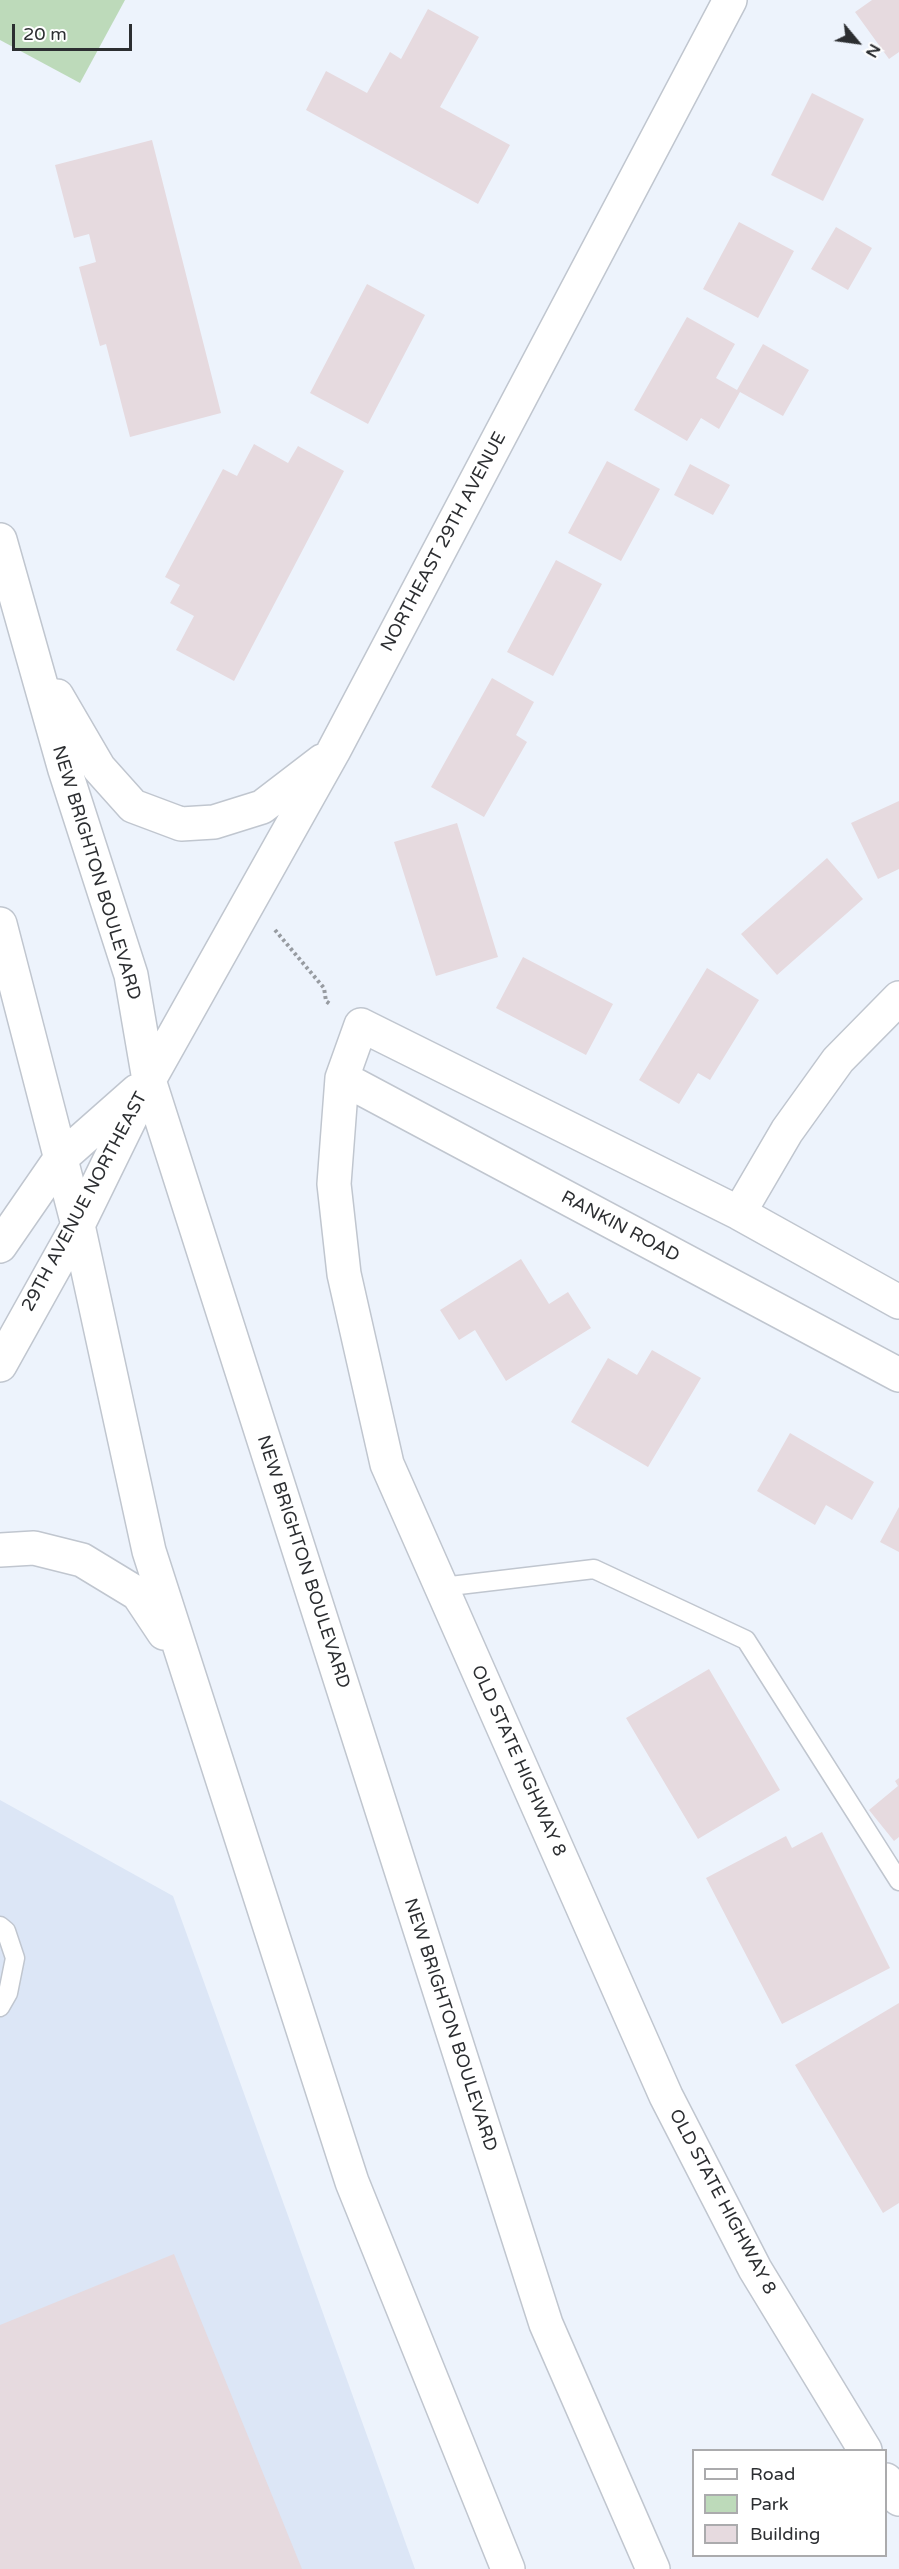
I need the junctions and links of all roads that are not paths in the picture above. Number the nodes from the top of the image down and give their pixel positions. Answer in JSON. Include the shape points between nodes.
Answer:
{"nodes":[{"id":1,"x":730,"y":0,"type":"edge"},
{"id":2,"x":0,"y":540,"type":"edge"},
{"id":3,"x":33,"y":657,"type":"junction"},
{"id":4,"x":333,"y":752,"type":"junction"},
{"id":5,"x":0,"y":924,"type":"edge"},
{"id":6,"x":899,"y":998,"type":"edge"},
{"id":7,"x":342,"y":1078,"type":"junction"},
{"id":8,"x":149,"y":1080,"type":"junction"},
{"id":9,"x":60,"y":1159,"type":"junction"},
{"id":10,"x":739,"y":1213,"type":"junction"},
{"id":11,"x":78,"y":1225,"type":"junction"},
{"id":12,"x":0,"y":1246,"type":"edge"},
{"id":13,"x":899,"y":1302,"type":"edge"},
{"id":14,"x":0,"y":1365,"type":"edge"},
{"id":15,"x":899,"y":1375,"type":"edge"},
{"id":16,"x":0,"y":1550,"type":"edge"},
{"id":17,"x":442,"y":1587,"type":"junction"},
{"id":18,"x":187,"y":1667,"type":"junction"},
{"id":19,"x":899,"y":1881,"type":"edge"},
{"id":20,"x":0,"y":1926,"type":"edge"},
{"id":21,"x":0,"y":2007,"type":"edge"},
{"id":22,"x":864,"y":2449,"type":"edge"},
{"id":23,"x":887,"y":2483,"type":"edge"},
{"id":24,"x":899,"y":2499,"type":"edge"},
{"id":25,"x":508,"y":2569,"type":"edge"},
{"id":26,"x":653,"y":2569,"type":"edge"}],
"edges":[{"from":1,"to":4,"type":"main road","name":"NORTHEAST 29TH AVENUE"},
{"from":2,"to":3,"type":"main road","name":"NEW BRIGHTON BOULEVARD"},
{"from":3,"to":4,"type":"main road","via":[[99,768],[133,806],[181,824],[214,822],[262,807]]},
{"from":3,"to":8,"type":"main road","name":"NEW BRIGHTON BOULEVARD","via":[[131,975]]},
{"from":4,"to":8,"type":"main road","name":"NORTHEAST 29TH AVENUE"},
{"from":5,"to":9,"type":"main road"},
{"from":6,"to":10,"type":"main road","via":[[838,1060],[787,1131]]},
{"from":7,"to":10,"type":"main road","name":"OLD STATE HIGHWAY 8","via":[[361,1025]]},
{"from":7,"to":15,"type":"main road","name":"RANKIN ROAD"},
{"from":7,"to":17,"type":"main road","name":"OLD STATE HIGHWAY 8","via":[[334,1184],[344,1274],[387,1464]]},
{"from":8,"to":9,"type":"main road","name":"29TH AVENUE NORTHEAST"},
{"from":8,"to":11,"type":"main road","name":"29TH AVENUE NORTHEAST"},
{"from":8,"to":26,"type":"main road","name":"NEW BRIGHTON BOULEVARD","via":[[546,2324]]},
{"from":9,"to":11,"type":"main road"},
{"from":9,"to":12,"type":"main road","name":"29TH AVENUE NORTHEAST"},
{"from":10,"to":13,"type":"main road"},
{"from":11,"to":14,"type":"main road","name":"29TH AVENUE NORTHEAST"},
{"from":11,"to":18,"type":"main road","via":[[149,1551]]},
{"from":16,"to":18,"type":"main road","via":[[34,1548],[82,1560],[138,1594]]},
{"from":17,"to":19,"type":"lane","via":[[594,1569],[746,1640]]},
{"from":17,"to":22,"type":"main road","name":"OLD STATE HIGHWAY 8","via":[[666,2096],[755,2269]]},
{"from":18,"to":25,"type":"main road","via":[[352,2182]]},
{"from":20,"to":21,"type":"lane","via":[[6,1931],[15,1958],[8,1993]]},
{"from":23,"to":24,"type":"main road"}]}
